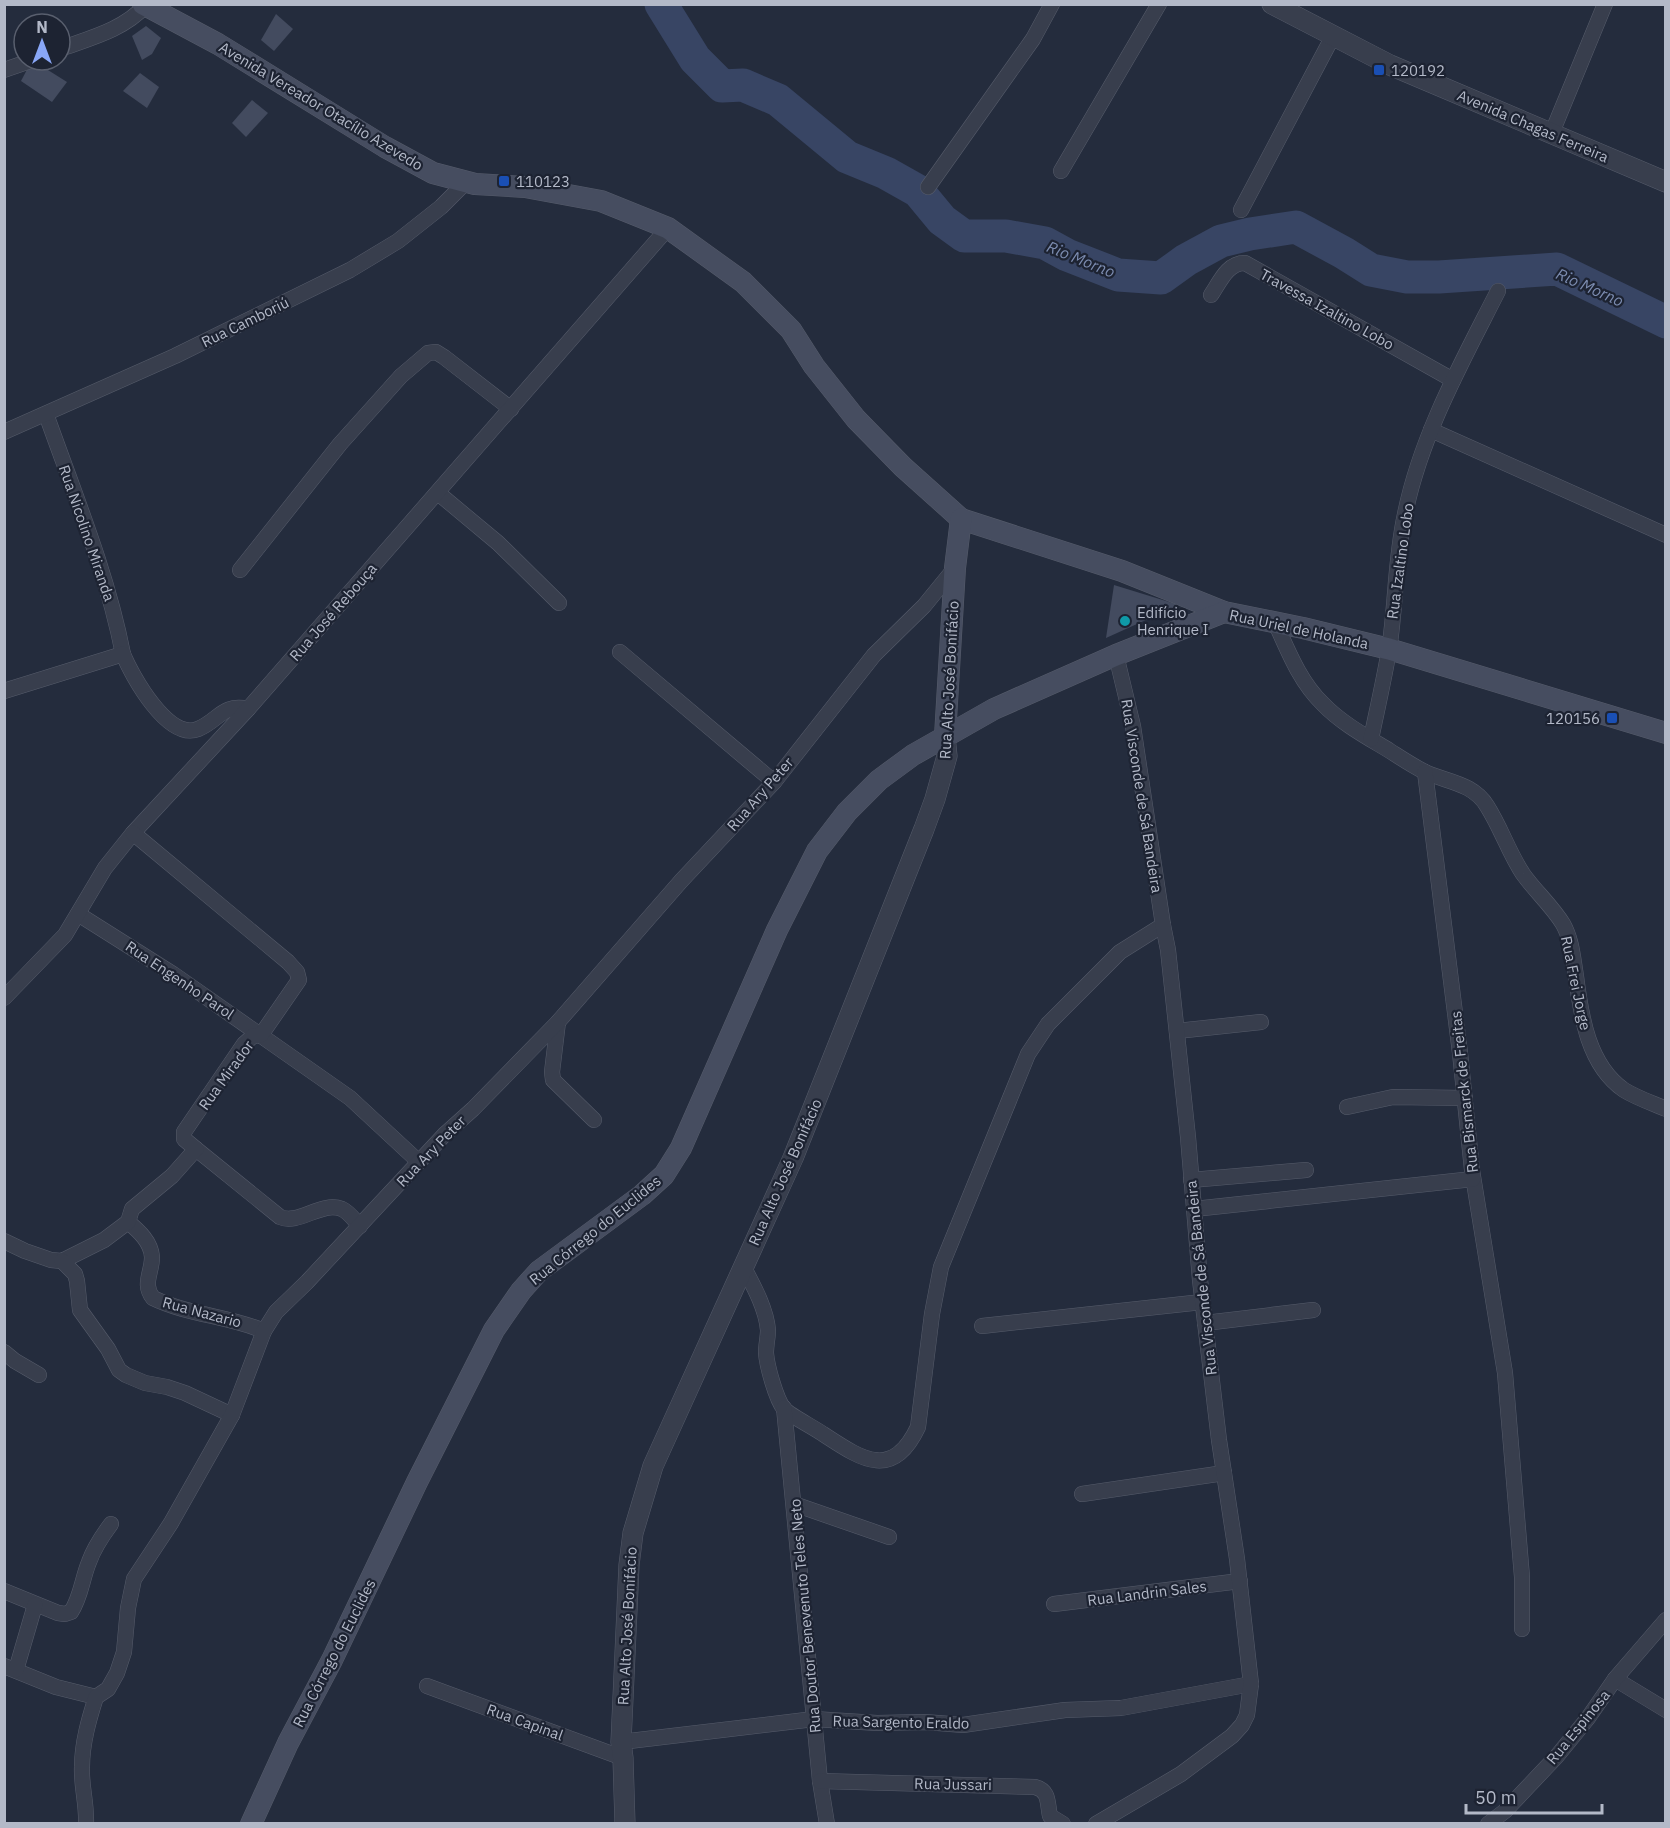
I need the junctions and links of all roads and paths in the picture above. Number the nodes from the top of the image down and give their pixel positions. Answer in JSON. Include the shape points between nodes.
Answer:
{"nodes":[{"id":1,"x":1052,"y":4,"type":"edge"},
{"id":2,"x":1159,"y":4,"type":"edge"},
{"id":3,"x":1272,"y":4,"type":"edge"},
{"id":4,"x":1605,"y":4,"type":"edge"},
{"id":5,"x":144,"y":5,"type":"edge"},
{"id":6,"x":1333,"y":36,"type":"junction"},
{"id":7,"x":72,"y":45,"type":"edge"},
{"id":8,"x":1551,"y":135,"type":"junction"},
{"id":9,"x":1061,"y":171,"type":"dead end"},
{"id":10,"x":467,"y":181,"type":"junction"},
{"id":11,"x":1665,"y":182,"type":"edge"},
{"id":12,"x":928,"y":187,"type":"dead end"},
{"id":13,"x":1241,"y":210,"type":"dead end"},
{"id":14,"x":668,"y":228,"type":"junction"},
{"id":15,"x":1498,"y":291,"type":"dead end"},
{"id":16,"x":1210,"y":295,"type":"dead end"},
{"id":17,"x":1453,"y":380,"type":"junction"},
{"id":18,"x":511,"y":409,"type":"junction"},
{"id":19,"x":46,"y":414,"type":"junction"},
{"id":20,"x":1431,"y":430,"type":"junction"},
{"id":21,"x":4,"y":432,"type":"edge"},
{"id":22,"x":438,"y":493,"type":"junction"},
{"id":23,"x":961,"y":519,"type":"junction"},
{"id":24,"x":1665,"y":535,"type":"edge"},
{"id":25,"x":955,"y":568,"type":"junction"},
{"id":26,"x":240,"y":570,"type":"dead end"},
{"id":27,"x":559,"y":603,"type":"dead end"},
{"id":28,"x":1224,"y":612,"type":"junction"},
{"id":29,"x":1275,"y":622,"type":"junction"},
{"id":30,"x":1389,"y":649,"type":"junction"},
{"id":31,"x":620,"y":652,"type":"dead end"},
{"id":32,"x":123,"y":654,"type":"junction"},
{"id":33,"x":1116,"y":656,"type":"junction"},
{"id":34,"x":4,"y":691,"type":"edge"},
{"id":35,"x":248,"y":709,"type":"junction"},
{"id":36,"x":1665,"y":732,"type":"edge"},
{"id":37,"x":945,"y":736,"type":"junction"},
{"id":38,"x":1371,"y":739,"type":"junction"},
{"id":39,"x":1425,"y":772,"type":"junction"},
{"id":40,"x":774,"y":782,"type":"junction"},
{"id":41,"x":133,"y":833,"type":"junction"},
{"id":42,"x":78,"y":914,"type":"junction"},
{"id":43,"x":1163,"y":925,"type":"junction"},
{"id":44,"x":4,"y":998,"type":"edge"},
{"id":45,"x":558,"y":1022,"type":"junction"},
{"id":46,"x":1261,"y":1022,"type":"dead end"},
{"id":47,"x":1177,"y":1031,"type":"junction"},
{"id":48,"x":261,"y":1035,"type":"junction"},
{"id":49,"x":1465,"y":1098,"type":"junction"},
{"id":50,"x":1347,"y":1107,"type":"dead end"},
{"id":51,"x":1665,"y":1109,"type":"edge"},
{"id":52,"x":594,"y":1120,"type":"dead end"},
{"id":53,"x":196,"y":1149,"type":"junction"},
{"id":54,"x":419,"y":1162,"type":"junction"},
{"id":55,"x":1306,"y":1170,"type":"dead end"},
{"id":56,"x":1473,"y":1179,"type":"junction"},
{"id":57,"x":1191,"y":1180,"type":"junction"},
{"id":58,"x":1194,"y":1209,"type":"junction"},
{"id":59,"x":129,"y":1222,"type":"junction"},
{"id":60,"x":360,"y":1226,"type":"junction"},
{"id":61,"x":4,"y":1241,"type":"edge"},
{"id":62,"x":62,"y":1260,"type":"junction"},
{"id":63,"x":743,"y":1266,"type":"junction"},
{"id":64,"x":1202,"y":1302,"type":"junction"},
{"id":65,"x":1313,"y":1310,"type":"dead end"},
{"id":66,"x":1205,"y":1323,"type":"junction"},
{"id":67,"x":982,"y":1326,"type":"dead end"},
{"id":68,"x":264,"y":1331,"type":"junction"},
{"id":69,"x":4,"y":1352,"type":"edge"},
{"id":70,"x":39,"y":1375,"type":"dead end"},
{"id":71,"x":784,"y":1408,"type":"junction"},
{"id":72,"x":232,"y":1415,"type":"junction"},
{"id":73,"x":1224,"y":1473,"type":"junction"},
{"id":74,"x":1082,"y":1494,"type":"dead end"},
{"id":75,"x":794,"y":1504,"type":"junction"},
{"id":76,"x":111,"y":1524,"type":"dead end"},
{"id":77,"x":889,"y":1537,"type":"dead end"},
{"id":78,"x":1240,"y":1581,"type":"junction"},
{"id":79,"x":4,"y":1591,"type":"edge"},
{"id":80,"x":1054,"y":1604,"type":"dead end"},
{"id":81,"x":35,"y":1605,"type":"junction"},
{"id":82,"x":1665,"y":1620,"type":"edge"},
{"id":83,"x":1522,"y":1629,"type":"dead end"},
{"id":84,"x":10,"y":1668,"type":"edge"},
{"id":85,"x":1615,"y":1679,"type":"junction"},
{"id":86,"x":1251,"y":1684,"type":"junction"},
{"id":87,"x":427,"y":1686,"type":"dead end"},
{"id":88,"x":96,"y":1697,"type":"junction"},
{"id":89,"x":1665,"y":1710,"type":"edge"},
{"id":90,"x":814,"y":1719,"type":"junction"},
{"id":91,"x":622,"y":1750,"type":"junction"},
{"id":92,"x":820,"y":1781,"type":"junction"},
{"id":93,"x":86,"y":1824,"type":"edge"},
{"id":94,"x":251,"y":1824,"type":"edge"},
{"id":95,"x":625,"y":1824,"type":"edge"},
{"id":96,"x":827,"y":1824,"type":"edge"},
{"id":97,"x":1063,"y":1824,"type":"edge"},
{"id":98,"x":1096,"y":1824,"type":"edge"},
{"id":99,"x":1488,"y":1824,"type":"edge"}],
"edges":[{"from":1,"to":12,"type":"street","via":[[1033,39]]},
{"from":2,"to":9,"type":"street"},
{"from":3,"to":6,"type":"street","name":"Avenida Chagas Ferreira"},
{"from":4,"to":8,"type":"street"},
{"from":5,"to":7,"type":"street","via":[[136,16],[108,32]]},
{"from":5,"to":10,"type":"main road","name":"Avenida Vereador Otacílio Azevedo","via":[[238,55],[385,147],[433,172]]},
{"from":6,"to":8,"type":"street","name":"Avenida Chagas Ferreira"},
{"from":6,"to":13,"type":"street"},
{"from":8,"to":11,"type":"street","name":"Avenida Chagas Ferreira"},
{"from":10,"to":14,"type":"main road","name":"Avenida Vereador Otacílio Azevedo","via":[[601,201]]},
{"from":10,"to":19,"type":"street","name":"Rua Camboriú","via":[[398,241],[350,270]]},
{"from":14,"to":18,"type":"street","name":"Rua José Rebouça"},
{"from":14,"to":23,"type":"main road","name":"Avenida Vereador Otacílio Azevedo","via":[[743,282],[791,330],[856,419]]},
{"from":15,"to":17,"type":"street","name":"Rua Izaltino Lobo"},
{"from":16,"to":17,"type":"street","name":"Travessa Izaltino Lobo","via":[[1231,266],[1245,262]]},
{"from":17,"to":20,"type":"street","name":"Rua Izaltino Lobo"},
{"from":18,"to":22,"type":"street","name":"Rua José Rebouça"},
{"from":18,"to":26,"type":"street","via":[[444,357],[428,353],[401,376],[340,444]]},
{"from":19,"to":21,"type":"street","name":"Rua Camboriú"},
{"from":19,"to":32,"type":"street","name":"Rua Nicolino Miranda","via":[[106,585]]},
{"from":20,"to":24,"type":"street"},
{"from":20,"to":30,"type":"street","name":"Rua Izaltino Lobo","via":[[1405,514]]},
{"from":22,"to":27,"type":"street","via":[[498,543]]},
{"from":22,"to":35,"type":"street","name":"Rua José Rebouça"},
{"from":23,"to":25,"type":"main road","name":"Rua Alto José Bonifácio"},
{"from":23,"to":28,"type":"main road","name":"Avenida Vereador Otacílio Azevedo","via":[[1122,572]]},
{"from":25,"to":37,"type":"main road","name":"Rua Alto José Bonifácio"},
{"from":25,"to":40,"type":"street","name":"Rua Ary Peter","via":[[924,606],[874,655]]},
{"from":28,"to":29,"type":"main road","name":"Rua Uriel de Holanda"},
{"from":28,"to":33,"type":"main road","name":"Rua Uriel de Holanda"},
{"from":29,"to":30,"type":"main road","name":"Rua Uriel de Holanda"},
{"from":29,"to":38,"type":"street","via":[[1291,659],[1322,704]]},
{"from":30,"to":36,"type":"main road","name":"Rua Uriel de Holanda"},
{"from":30,"to":38,"type":"street","name":"Rua Izaltino Lobo"},
{"from":31,"to":40,"type":"street"},
{"from":32,"to":34,"type":"street"},
{"from":32,"to":35,"type":"street","name":"Rua Nicolino Miranda","via":[[153,705],[177,727],[196,730],[228,709]]},
{"from":33,"to":37,"type":"main road","name":"Rua Uriel de Holanda","via":[[994,709]]},
{"from":33,"to":43,"type":"street","name":"Rua Visconde de Sá Bandeira","via":[[1133,726]]},
{"from":35,"to":41,"type":"street","name":"Rua José Rebouça"},
{"from":37,"to":63,"type":"street","name":"Rua Alto José Bonifácio","via":[[947,756],[924,829],[793,1158]]},
{"from":37,"to":94,"type":"main road","name":"Rua Córrego do Euclides","via":[[879,780],[847,812],[817,851],[772,941],[681,1148],[664,1175],[538,1271],[494,1330]]},
{"from":38,"to":39,"type":"street"},
{"from":39,"to":49,"type":"street","name":"Rua Bismarck de Freitas"},
{"from":39,"to":51,"type":"street","name":"Rua Frei Jorge","via":[[1456,782],[1486,804],[1523,873],[1563,924],[1572,946],[1582,1018],[1601,1063],[1625,1090]]},
{"from":40,"to":45,"type":"street","name":"Rua Ary Peter"},
{"from":41,"to":42,"type":"street","name":"Rua José Rebouça","via":[[105,868]]},
{"from":41,"to":48,"type":"street","name":"Rua Mirador","via":[[297,972],[298,982]]},
{"from":42,"to":44,"type":"street","name":"Rua José Rebouça","via":[[65,935]]},
{"from":42,"to":48,"type":"street","name":"Rua Engenho Parol"},
{"from":43,"to":47,"type":"street","name":"Rua Visconde de Sá Bandeira"},
{"from":43,"to":71,"type":"street","via":[[1120,952],[1048,1024],[1028,1054],[941,1268],[918,1427],[911,1442],[901,1453],[873,1461],[856,1455]]},
{"from":45,"to":52,"type":"street","via":[[553,1080]]},
{"from":45,"to":54,"type":"street","name":"Rua Ary Peter"},
{"from":46,"to":47,"type":"street"},
{"from":47,"to":57,"type":"street","name":"Rua Visconde de Sá Bandeira"},
{"from":48,"to":53,"type":"street","name":"Rua Mirador","via":[[244,1044],[184,1132],[184,1139]]},
{"from":48,"to":54,"type":"street","name":"Rua Engenho Parol","via":[[350,1098]]},
{"from":49,"to":50,"type":"street","via":[[1393,1096]]},
{"from":49,"to":56,"type":"street","name":"Rua Bismarck de Freitas"},
{"from":53,"to":59,"type":"street","via":[[172,1176],[132,1209]]},
{"from":53,"to":60,"type":"street","via":[[286,1220],[323,1209],[339,1209]]},
{"from":54,"to":60,"type":"street","name":"Rua Ary Peter"},
{"from":55,"to":57,"type":"street"},
{"from":56,"to":58,"type":"street"},
{"from":56,"to":83,"type":"street","name":"Rua Bismarck de Freitas","via":[[1505,1373]]},
{"from":57,"to":58,"type":"street","name":"Rua Visconde de Sá Bandeira"},
{"from":58,"to":64,"type":"street","name":"Rua Visconde de Sá Bandeira"},
{"from":59,"to":62,"type":"street","via":[[104,1240]]},
{"from":59,"to":68,"type":"street","name":"Rua Nazario","via":[[149,1246],[152,1258],[147,1281],[153,1298]]},
{"from":60,"to":68,"type":"street","name":"Rua Ary Peter","via":[[276,1312]]},
{"from":61,"to":62,"type":"street","via":[[44,1258]]},
{"from":62,"to":72,"type":"street","via":[[75,1274],[80,1310],[118,1370],[144,1383],[185,1393]]},
{"from":63,"to":71,"type":"street","via":[[764,1314],[770,1378]]},
{"from":63,"to":91,"type":"street","name":"Rua Alto José Bonifácio","via":[[653,1466],[633,1533]]},
{"from":64,"to":66,"type":"street","name":"Rua Visconde de Sá Bandeira"},
{"from":64,"to":67,"type":"street"},
{"from":65,"to":66,"type":"street"},
{"from":66,"to":73,"type":"street","name":"Rua Visconde de Sá Bandeira"},
{"from":68,"to":72,"type":"street","name":"Rua Ary Peter"},
{"from":69,"to":70,"type":"street"},
{"from":71,"to":75,"type":"street","name":"Rua Doutor Benevenuto Teles Neto"},
{"from":72,"to":88,"type":"street","name":"Rua Ary Peter","via":[[134,1580],[124,1652],[108,1689]]},
{"from":73,"to":74,"type":"street"},
{"from":73,"to":78,"type":"street","name":"Rua Visconde de Sá Bandeira"},
{"from":75,"to":77,"type":"street"},
{"from":75,"to":90,"type":"street","name":"Rua Doutor Benevenuto Teles Neto"},
{"from":76,"to":81,"type":"street","via":[[93,1552],[71,1612],[65,1614]]},
{"from":78,"to":80,"type":"street","name":"Rua Landrin Sales"},
{"from":78,"to":86,"type":"street","name":"Rua Visconde de Sá Bandeira"},
{"from":79,"to":81,"type":"street"},
{"from":81,"to":84,"type":"street"},
{"from":82,"to":85,"type":"street","name":"Rua Espinosa"},
{"from":84,"to":88,"type":"street","via":[[56,1687]]},
{"from":85,"to":89,"type":"street","name":"Rua Espinosa"},
{"from":85,"to":99,"type":"street","name":"Rua Espinosa","via":[[1557,1756],[1506,1811]]},
{"from":86,"to":90,"type":"street","name":"Rua Sargento Eraldo","via":[[1121,1708],[1065,1710],[963,1725]]},
{"from":86,"to":98,"type":"street","name":"Rua Visconde de Sá Bandeira","via":[[1247,1715],[1232,1736],[1181,1774]]},
{"from":87,"to":91,"type":"street","name":"Rua Capinal"},
{"from":88,"to":93,"type":"street","name":"Rua Ary Peter","via":[[82,1767]]},
{"from":90,"to":91,"type":"street","name":"Rua Sargento Eraldo"},
{"from":90,"to":92,"type":"street","name":"Rua Doutor Benevenuto Teles Neto"},
{"from":91,"to":95,"type":"street","name":"Rua Alto José Bonifácio"},
{"from":92,"to":96,"type":"street","name":"Rua Doutor Benevenuto Teles Neto"},
{"from":92,"to":97,"type":"street","name":"Rua Jussari","via":[[1041,1788],[1047,1795],[1050,1816]]}]}
